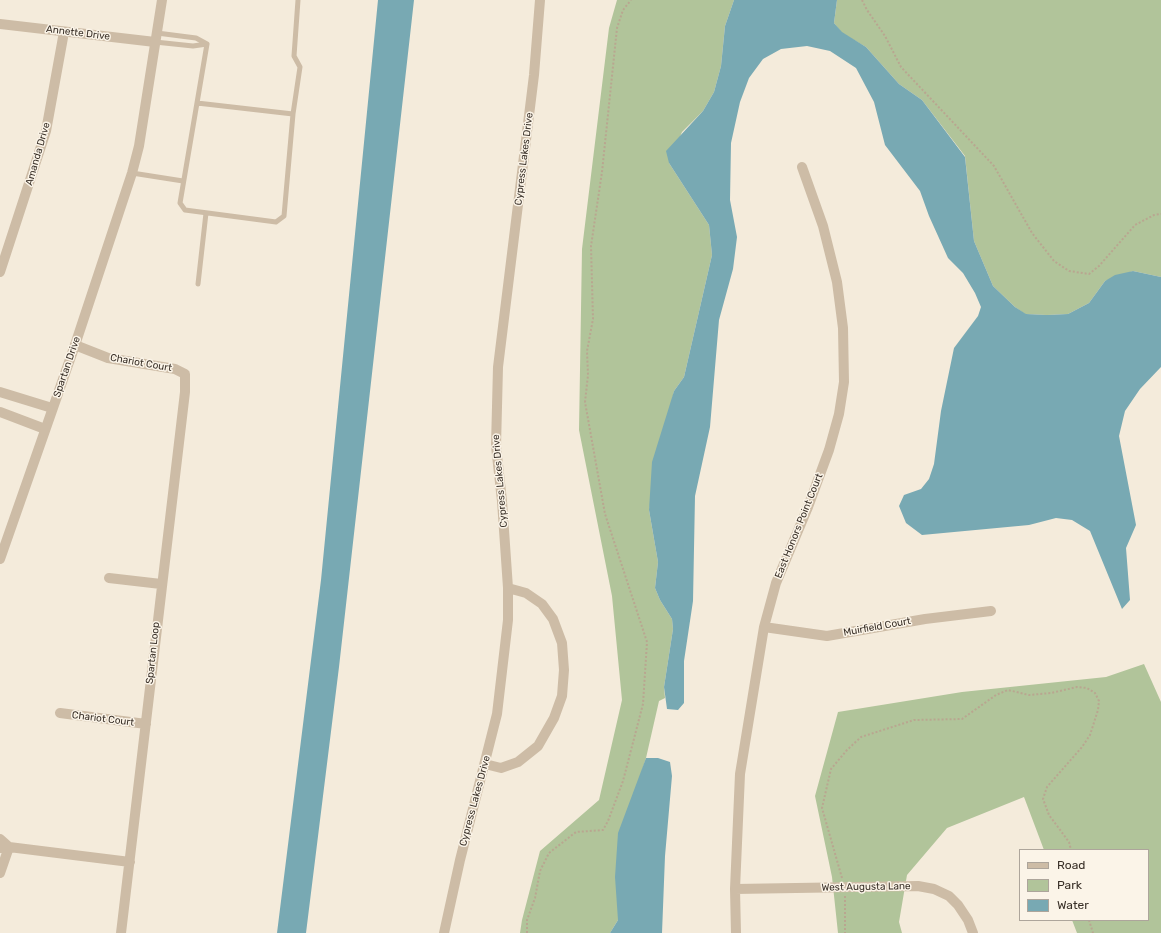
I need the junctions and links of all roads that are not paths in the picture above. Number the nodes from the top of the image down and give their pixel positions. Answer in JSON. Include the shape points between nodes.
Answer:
{"nodes":[{"id":1,"x":162,"y":0,"type":"edge"},
{"id":2,"x":298,"y":0,"type":"edge"},
{"id":3,"x":540,"y":0,"type":"edge"},
{"id":4,"x":0,"y":24,"type":"edge"},
{"id":5,"x":64,"y":32,"type":"junction"},
{"id":6,"x":156,"y":38,"type":"junction"},
{"id":7,"x":207,"y":44,"type":"junction"},
{"id":8,"x":197,"y":103,"type":"junction"},
{"id":9,"x":293,"y":114,"type":"junction"},
{"id":10,"x":802,"y":167,"type":"dead end"},
{"id":11,"x":132,"y":173,"type":"junction"},
{"id":12,"x":183,"y":182,"type":"junction"},
{"id":13,"x":206,"y":213,"type":"junction"},
{"id":14,"x":0,"y":272,"type":"edge"},
{"id":15,"x":198,"y":284,"type":"dead end"},
{"id":16,"x":75,"y":345,"type":"junction"},
{"id":17,"x":185,"y":374,"type":"joint"},
{"id":18,"x":0,"y":392,"type":"edge"},
{"id":19,"x":52,"y":408,"type":"junction"},
{"id":20,"x":0,"y":412,"type":"edge"},
{"id":21,"x":45,"y":429,"type":"junction"},
{"id":22,"x":0,"y":559,"type":"edge"},
{"id":23,"x":109,"y":578,"type":"dead end"},
{"id":24,"x":161,"y":584,"type":"junction"},
{"id":25,"x":508,"y":588,"type":"junction"},
{"id":26,"x":991,"y":611,"type":"dead end"},
{"id":27,"x":764,"y":627,"type":"junction"},
{"id":28,"x":60,"y":713,"type":"dead end"},
{"id":29,"x":146,"y":724,"type":"junction"},
{"id":30,"x":485,"y":764,"type":"junction"},
{"id":31,"x":0,"y":838,"type":"edge"},
{"id":32,"x":5,"y":848,"type":"edge"},
{"id":33,"x":130,"y":862,"type":"junction"},
{"id":34,"x":0,"y":873,"type":"edge"},
{"id":35,"x":736,"y":889,"type":"junction"},
{"id":36,"x":121,"y":933,"type":"edge"},
{"id":37,"x":444,"y":933,"type":"edge"},
{"id":38,"x":736,"y":933,"type":"edge"},
{"id":39,"x":973,"y":933,"type":"edge"}],
"edges":[{"from":1,"to":6,"type":"street","name":"Spartan Drive"},
{"from":2,"to":9,"type":"lane","via":[[294,56],[300,67]]},
{"from":3,"to":25,"type":"street","name":"Cypress Lakes Drive","via":[[532,90],[498,367],[496,446]]},
{"from":4,"to":5,"type":"street","name":"Annette Drive"},
{"from":5,"to":6,"type":"street","name":"Annette Drive"},
{"from":5,"to":14,"type":"street","name":"Amanda Drive","via":[[46,131]]},
{"from":6,"to":7,"type":"lane","via":[[193,46]]},
{"from":6,"to":7,"type":"lane","via":[[196,38]]},
{"from":6,"to":11,"type":"street","name":"Spartan Drive","via":[[139,146]]},
{"from":7,"to":8,"type":"lane"},
{"from":8,"to":9,"type":"lane"},
{"from":8,"to":12,"type":"lane"},
{"from":9,"to":13,"type":"lane","via":[[284,216],[276,222]]},
{"from":10,"to":27,"type":"street","name":"East Honors Point Court","via":[[823,226],[837,282],[843,328],[844,382],[839,414],[829,450],[776,583]]},
{"from":11,"to":12,"type":"lane"},
{"from":11,"to":16,"type":"street","name":"Spartan Drive"},
{"from":12,"to":13,"type":"lane","via":[[180,203],[185,210]]},
{"from":13,"to":15,"type":"lane"},
{"from":16,"to":17,"type":"street","name":"Chariot Court","via":[[108,358],[175,369]]},
{"from":16,"to":19,"type":"street","name":"Spartan Drive"},
{"from":17,"to":24,"type":"street","name":"Spartan Loop","via":[[185,392]]},
{"from":18,"to":19,"type":"street"},
{"from":19,"to":21,"type":"street","name":"Spartan Drive"},
{"from":20,"to":21,"type":"street"},
{"from":21,"to":22,"type":"street","name":"Spartan Drive"},
{"from":23,"to":24,"type":"street"},
{"from":24,"to":29,"type":"street","name":"Spartan Loop"},
{"from":25,"to":30,"type":"street","name":"Cypress Lakes Drive","via":[[508,620],[497,714]]},
{"from":25,"to":30,"type":"street","via":[[526,592],[542,604],[553,618],[562,643],[562,696],[554,718],[538,746],[518,762],[501,768]]},
{"from":26,"to":27,"type":"street","name":"Muirfield Court","via":[[925,619],[827,636]]},
{"from":27,"to":35,"type":"street","name":"East Honors Point Court","via":[[740,774]]},
{"from":28,"to":29,"type":"street","name":"Chariot Court"},
{"from":29,"to":33,"type":"street","name":"Spartan Loop"},
{"from":30,"to":37,"type":"street","name":"Cypress Lakes Drive"},
{"from":31,"to":32,"type":"street"},
{"from":32,"to":33,"type":"street"},
{"from":32,"to":34,"type":"street"},
{"from":33,"to":36,"type":"street","name":"Spartan Loop"},
{"from":35,"to":38,"type":"street","name":"East Honors Point Court"},
{"from":35,"to":39,"type":"street","name":"West Augusta Lane","via":[[918,886],[934,889],[949,896],[958,905]]}]}
